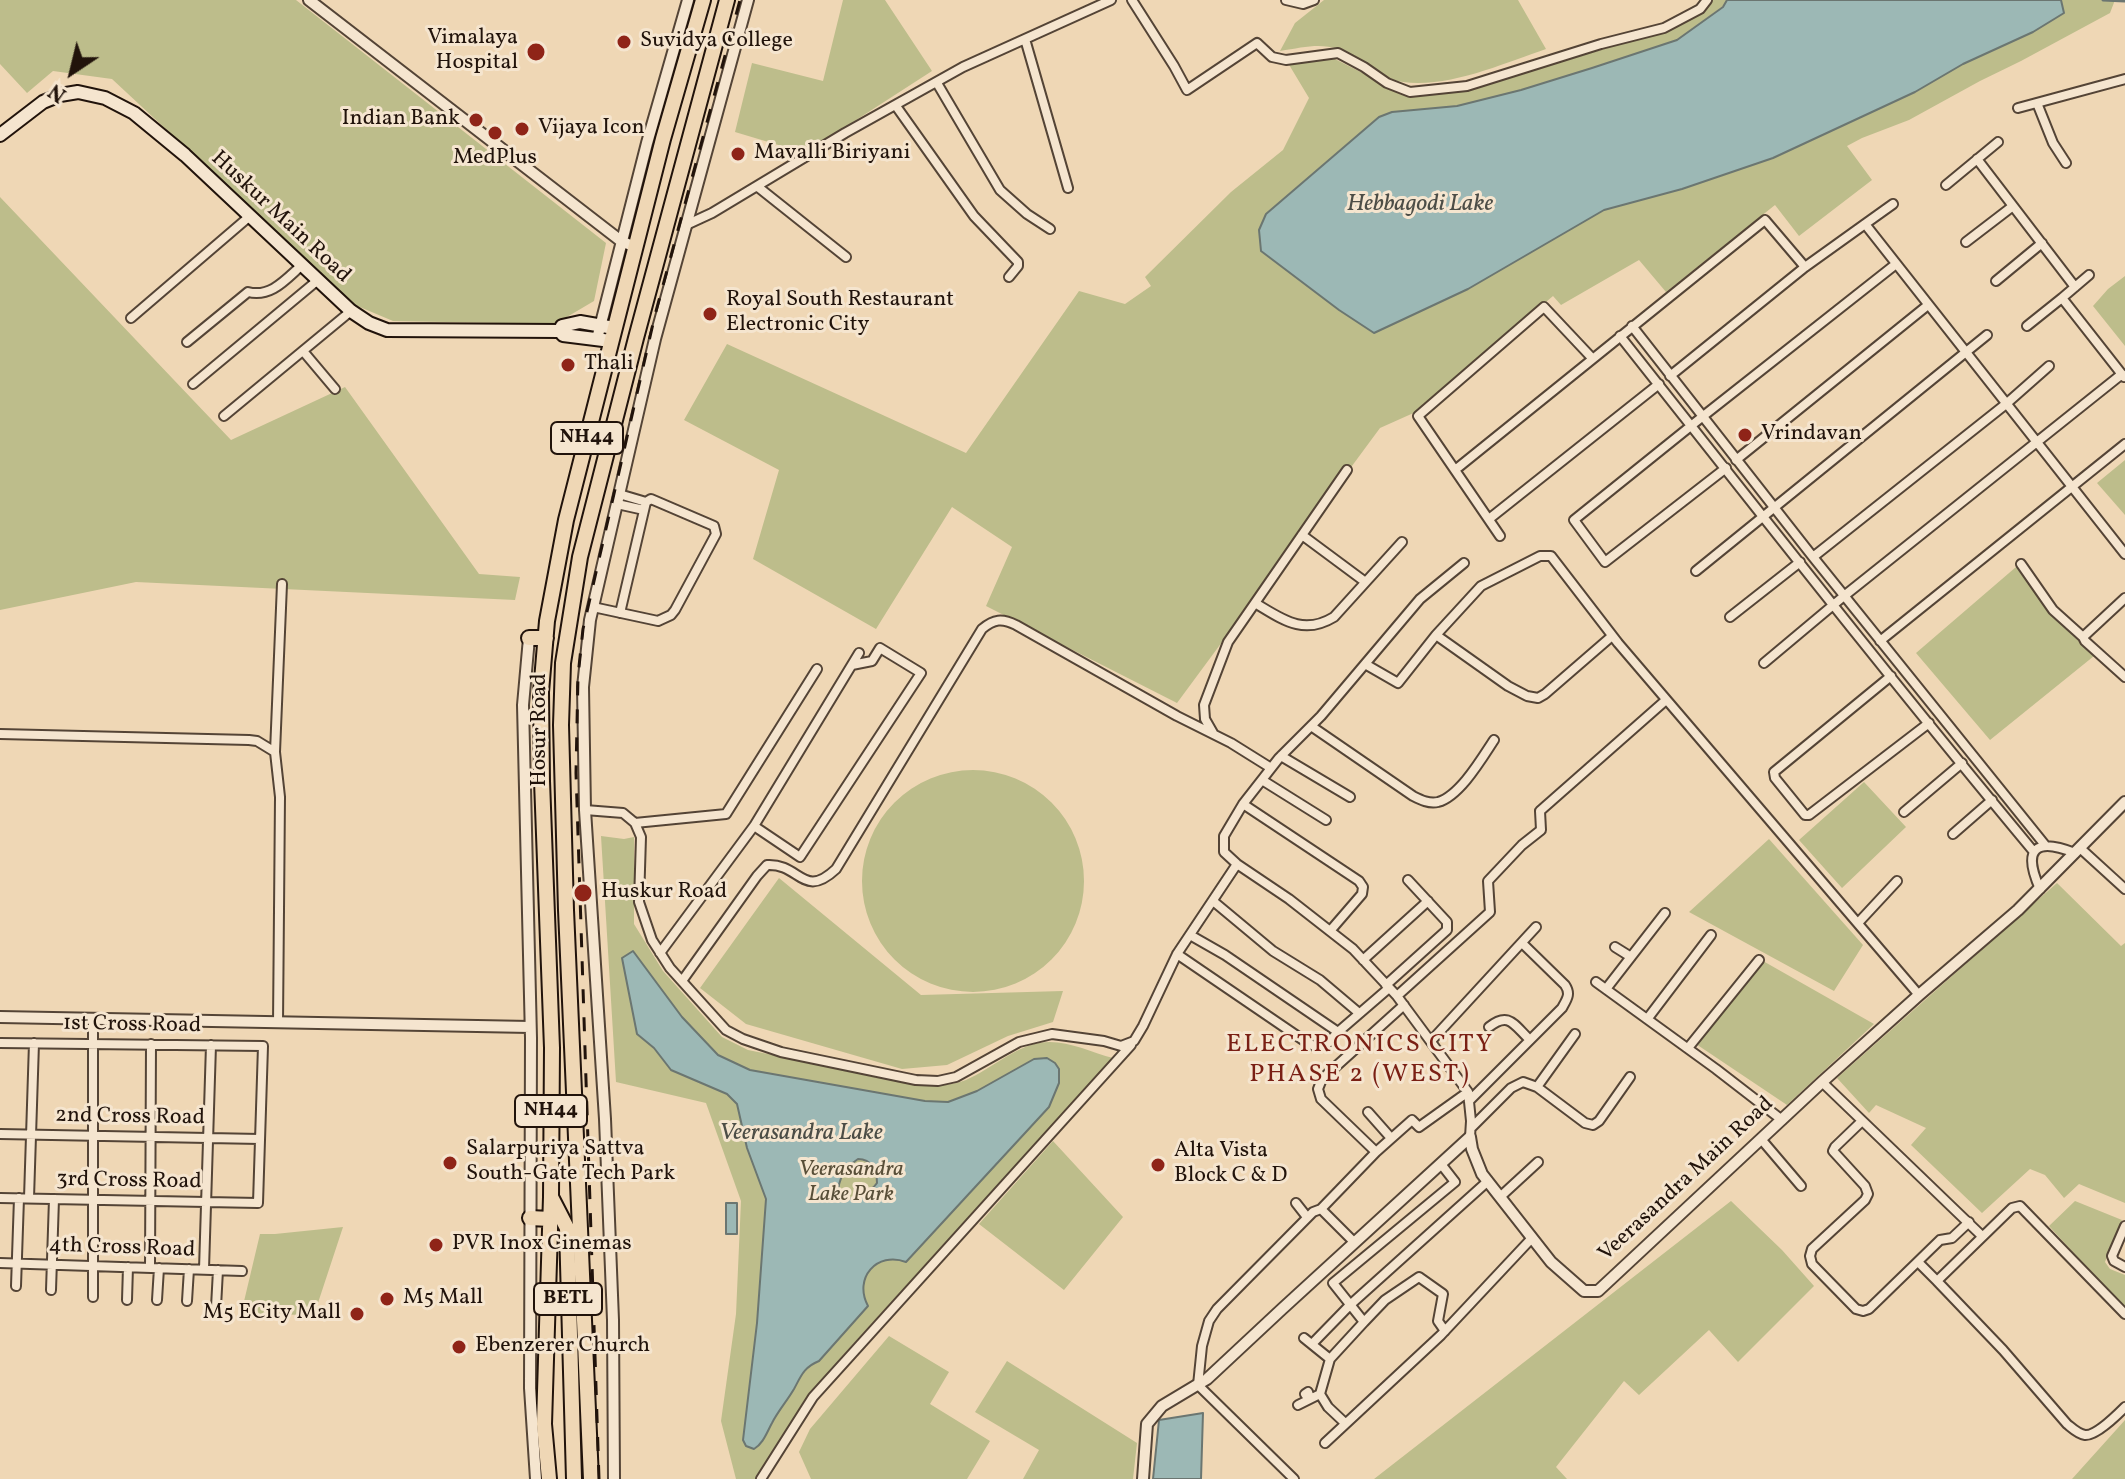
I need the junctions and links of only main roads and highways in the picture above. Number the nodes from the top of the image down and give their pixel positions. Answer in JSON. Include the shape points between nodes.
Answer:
{"nodes":[{"id":1,"x":703,"y":0,"type":"edge"},
{"id":2,"x":727,"y":0,"type":"edge"},
{"id":3,"x":0,"y":135,"type":"edge"},
{"id":4,"x":606,"y":333,"type":"junction"},
{"id":5,"x":529,"y":638,"type":"road end"},
{"id":6,"x":546,"y":638,"type":"junction"},
{"id":7,"x":551,"y":1026,"type":"junction"},
{"id":8,"x":572,"y":1026,"type":"junction"},
{"id":9,"x":551,"y":1197,"type":"junction"},
{"id":10,"x":530,"y":1218,"type":"road end"},
{"id":11,"x":550,"y":1219,"type":"junction"},
{"id":12,"x":549,"y":1479,"type":"edge"},
{"id":13,"x":574,"y":1479,"type":"edge"},
{"id":14,"x":591,"y":1479,"type":"edge"}],
"edges":[{"from":1,"to":4,"type":"highway","name":"Hosur Road","number":"NH44","via":[[659,127]]},
{"from":2,"to":8,"type":"highway","name":"Hosur Road","number":"NH44","via":[[572,601],[561,725]]},
{"from":3,"to":4,"type":"main road","name":"Huskur Main Road","via":[[60,95],[78,92],[105,98],[134,113],[185,155],[369,323],[387,330],[560,331],[574,322]]},
{"from":4,"to":6,"type":"highway","name":"Hosur Road","number":"NH44"},
{"from":5,"to":6,"type":"highway"},
{"from":6,"to":7,"type":"highway","name":"Hosur Road","number":"NH44","via":[[542,781]]},
{"from":7,"to":8,"type":"highway"},
{"from":7,"to":9,"type":"highway","name":"Hosur Road","number":"NH44"},
{"from":8,"to":14,"type":"highway","name":"Hosur Road","number":"NH44"},
{"from":9,"to":11,"type":"highway","name":"Hosur Road","number":"NH44"},
{"from":9,"to":13,"type":"highway","number":"BETL","via":[[567,1228]]},
{"from":10,"to":11,"type":"highway"},
{"from":11,"to":12,"type":"highway","name":"Hosur Road","number":"NH44","via":[[544,1424]]}]}
